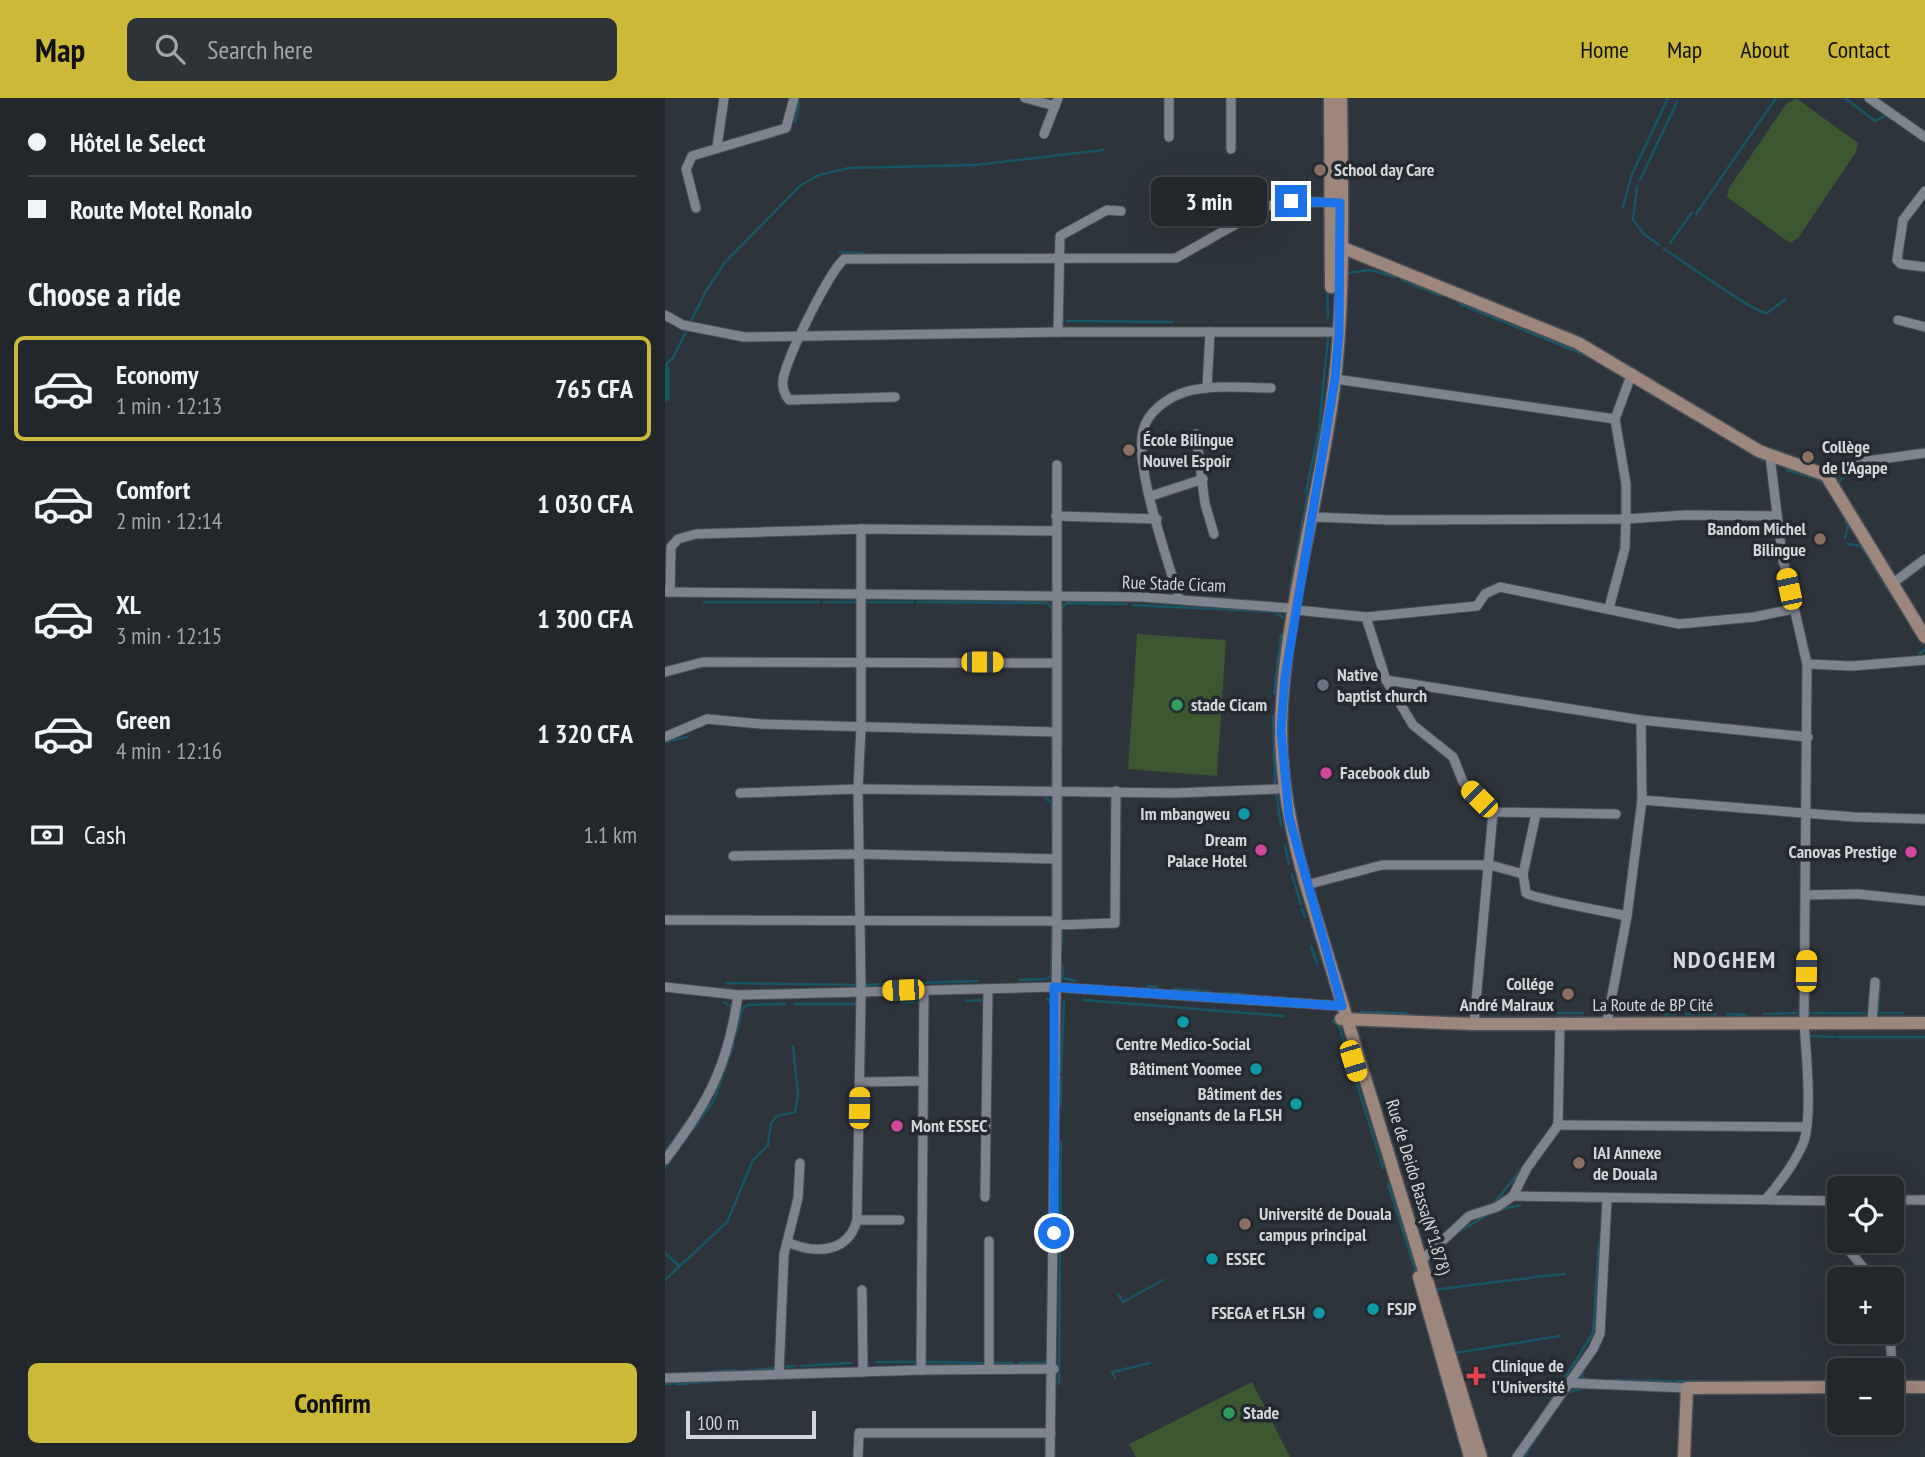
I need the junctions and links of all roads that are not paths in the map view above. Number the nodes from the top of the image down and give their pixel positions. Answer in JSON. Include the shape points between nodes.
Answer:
{"nodes":[{"id":1,"x":724,"y":98,"type":"edge"},
{"id":2,"x":794,"y":98,"type":"edge"},
{"id":3,"x":1025,"y":98,"type":"edge"},
{"id":4,"x":1169,"y":98,"type":"edge"},
{"id":5,"x":1231,"y":98,"type":"edge"},
{"id":6,"x":1330,"y":98,"type":"edge"},
{"id":7,"x":1341,"y":98,"type":"edge"},
{"id":8,"x":1869,"y":98,"type":"edge"},
{"id":9,"x":1057,"y":102,"type":"edge"},
{"id":10,"x":1044,"y":134,"type":"dead end"},
{"id":11,"x":1169,"y":137,"type":"dead end"},
{"id":12,"x":1925,"y":137,"type":"edge"},
{"id":13,"x":717,"y":147,"type":"junction"},
{"id":14,"x":1231,"y":149,"type":"dead end"},
{"id":15,"x":1925,"y":191,"type":"edge"},
{"id":16,"x":1335,"y":203,"type":"junction"},
{"id":17,"x":696,"y":208,"type":"dead end"},
{"id":18,"x":1121,"y":211,"type":"dead end"},
{"id":19,"x":1336,"y":245,"type":"junction"},
{"id":20,"x":1058,"y":257,"type":"junction"},
{"id":21,"x":1925,"y":267,"type":"edge"},
{"id":22,"x":665,"y":315,"type":"edge"},
{"id":23,"x":1898,"y":320,"type":"dead end"},
{"id":24,"x":1925,"y":327,"type":"edge"},
{"id":25,"x":1058,"y":332,"type":"junction"},
{"id":26,"x":1210,"y":332,"type":"junction"},
{"id":27,"x":1331,"y":332,"type":"junction"},
{"id":28,"x":801,"y":334,"type":"junction"},
{"id":29,"x":1632,"y":373,"type":"junction"},
{"id":30,"x":1335,"y":379,"type":"junction"},
{"id":31,"x":1207,"y":388,"type":"junction"},
{"id":32,"x":1271,"y":388,"type":"dead end"},
{"id":33,"x":895,"y":397,"type":"dead end"},
{"id":34,"x":1615,"y":419,"type":"junction"},
{"id":35,"x":1196,"y":434,"type":"dead end"},
{"id":36,"x":1925,"y":453,"type":"edge"},
{"id":37,"x":1320,"y":456,"type":"junction"},
{"id":38,"x":1770,"y":456,"type":"junction"},
{"id":39,"x":1057,"y":465,"type":"dead end"},
{"id":40,"x":1826,"y":475,"type":"junction"},
{"id":41,"x":1203,"y":479,"type":"junction"},
{"id":42,"x":1151,"y":496,"type":"junction"},
{"id":43,"x":1056,"y":516,"type":"junction"},
{"id":44,"x":1777,"y":516,"type":"junction"},
{"id":45,"x":1313,"y":517,"type":"junction"},
{"id":46,"x":1157,"y":519,"type":"junction"},
{"id":47,"x":1626,"y":519,"type":"junction"},
{"id":48,"x":861,"y":529,"type":"junction"},
{"id":49,"x":1056,"y":531,"type":"junction"},
{"id":50,"x":1214,"y":534,"type":"dead end"},
{"id":51,"x":1925,"y":559,"type":"edge"},
{"id":52,"x":1893,"y":583,"type":"junction"},
{"id":53,"x":667,"y":592,"type":"edge"},
{"id":54,"x":860,"y":596,"type":"junction"},
{"id":55,"x":1058,"y":597,"type":"junction"},
{"id":56,"x":1179,"y":599,"type":"junction"},
{"id":57,"x":1609,"y":608,"type":"junction"},
{"id":58,"x":1292,"y":609,"type":"junction"},
{"id":59,"x":1793,"y":609,"type":"junction"},
{"id":60,"x":1366,"y":617,"type":"junction"},
{"id":61,"x":1925,"y":637,"type":"edge"},
{"id":62,"x":1925,"y":660,"type":"edge"},
{"id":63,"x":859,"y":662,"type":"junction"},
{"id":64,"x":1055,"y":663,"type":"junction"},
{"id":65,"x":1807,"y":664,"type":"junction"},
{"id":66,"x":665,"y":672,"type":"edge"},
{"id":67,"x":1386,"y":680,"type":"junction"},
{"id":68,"x":1641,"y":720,"type":"junction"},
{"id":69,"x":861,"y":727,"type":"junction"},
{"id":70,"x":1056,"y":732,"type":"junction"},
{"id":71,"x":665,"y":737,"type":"edge"},
{"id":72,"x":1808,"y":737,"type":"junction"},
{"id":73,"x":858,"y":789,"type":"junction"},
{"id":74,"x":1277,"y":789,"type":"junction"},
{"id":75,"x":1056,"y":791,"type":"junction"},
{"id":76,"x":1116,"y":791,"type":"junction"},
{"id":77,"x":740,"y":793,"type":"dead end"},
{"id":78,"x":1642,"y":800,"type":"junction"},
{"id":79,"x":1493,"y":812,"type":"junction"},
{"id":80,"x":1807,"y":813,"type":"junction"},
{"id":81,"x":1536,"y":814,"type":"junction"},
{"id":82,"x":1616,"y":814,"type":"dead end"},
{"id":83,"x":1925,"y":819,"type":"edge"},
{"id":84,"x":859,"y":854,"type":"junction"},
{"id":85,"x":733,"y":856,"type":"dead end"},
{"id":86,"x":1056,"y":859,"type":"junction"},
{"id":87,"x":1490,"y":865,"type":"junction"},
{"id":88,"x":1523,"y":874,"type":"junction"},
{"id":89,"x":1306,"y":885,"type":"junction"},
{"id":90,"x":1807,"y":894,"type":"junction"},
{"id":91,"x":1925,"y":901,"type":"edge"},
{"id":92,"x":1627,"y":916,"type":"junction"},
{"id":93,"x":861,"y":919,"type":"junction"},
{"id":94,"x":665,"y":920,"type":"edge"},
{"id":95,"x":1057,"y":923,"type":"junction"},
{"id":96,"x":1875,"y":982,"type":"dead end"},
{"id":97,"x":665,"y":987,"type":"edge"},
{"id":98,"x":1054,"y":987,"type":"junction"},
{"id":99,"x":924,"y":989,"type":"junction"},
{"id":100,"x":988,"y":990,"type":"junction"},
{"id":101,"x":861,"y":992,"type":"junction"},
{"id":102,"x":738,"y":995,"type":"junction"},
{"id":103,"x":1341,"y":1013,"type":"junction"},
{"id":104,"x":1560,"y":1022,"type":"junction"},
{"id":105,"x":1607,"y":1022,"type":"junction"},
{"id":106,"x":1804,"y":1023,"type":"junction"},
{"id":107,"x":1872,"y":1023,"type":"junction"},
{"id":108,"x":1925,"y":1023,"type":"edge"},
{"id":109,"x":1474,"y":1024,"type":"junction"},
{"id":110,"x":923,"y":1081,"type":"junction"},
{"id":111,"x":860,"y":1082,"type":"junction"},
{"id":112,"x":1558,"y":1125,"type":"junction"},
{"id":113,"x":1806,"y":1127,"type":"junction"},
{"id":114,"x":665,"y":1160,"type":"edge"},
{"id":115,"x":800,"y":1163,"type":"dead end"},
{"id":116,"x":1513,"y":1196,"type":"junction"},
{"id":117,"x":985,"y":1197,"type":"dead end"},
{"id":118,"x":1608,"y":1199,"type":"junction"},
{"id":119,"x":1766,"y":1199,"type":"junction"},
{"id":120,"x":1904,"y":1200,"type":"edge"},
{"id":121,"x":1925,"y":1200,"type":"edge"},
{"id":122,"x":1827,"y":1201,"type":"edge"},
{"id":123,"x":857,"y":1220,"type":"junction"},
{"id":124,"x":900,"y":1220,"type":"dead end"},
{"id":125,"x":989,"y":1241,"type":"dead end"},
{"id":126,"x":787,"y":1242,"type":"junction"},
{"id":127,"x":1852,"y":1253,"type":"edge"},
{"id":128,"x":1422,"y":1260,"type":"junction"},
{"id":129,"x":1863,"y":1267,"type":"edge"},
{"id":130,"x":862,"y":1290,"type":"dead end"},
{"id":131,"x":1054,"y":1369,"type":"junction"},
{"id":132,"x":921,"y":1370,"type":"junction"},
{"id":133,"x":989,"y":1370,"type":"junction"},
{"id":134,"x":863,"y":1371,"type":"junction"},
{"id":135,"x":779,"y":1374,"type":"junction"},
{"id":136,"x":665,"y":1378,"type":"edge"},
{"id":137,"x":1569,"y":1383,"type":"junction"},
{"id":138,"x":1827,"y":1387,"type":"edge"},
{"id":139,"x":1904,"y":1387,"type":"edge"},
{"id":140,"x":1925,"y":1387,"type":"edge"},
{"id":141,"x":1687,"y":1388,"type":"junction"},
{"id":142,"x":1051,"y":1433,"type":"junction"},
{"id":143,"x":857,"y":1457,"type":"edge"},
{"id":144,"x":1050,"y":1457,"type":"edge"},
{"id":145,"x":1470,"y":1457,"type":"edge"},
{"id":146,"x":1481,"y":1457,"type":"edge"},
{"id":147,"x":1517,"y":1457,"type":"edge"},
{"id":148,"x":1684,"y":1457,"type":"edge"}],
"edges":[{"from":1,"to":13,"type":"street"},
{"from":2,"to":13,"type":"street","via":[[786,128]]},
{"from":3,"to":9,"type":"street"},
{"from":4,"to":11,"type":"street"},
{"from":5,"to":14,"type":"street"},
{"from":6,"to":16,"type":"main road"},
{"from":7,"to":16,"type":"main road"},
{"from":8,"to":12,"type":"street"},
{"from":9,"to":10,"type":"street"},
{"from":13,"to":17,"type":"street","via":[[697,152],[687,162]]},
{"from":15,"to":21,"type":"street","via":[[1902,220],[1897,260]]},
{"from":16,"to":19,"type":"main road"},
{"from":16,"to":20,"type":"street","via":[[1291,201],[1268,206],[1176,258]]},
{"from":18,"to":20,"type":"street","via":[[1107,210],[1062,232]]},
{"from":19,"to":27,"type":"main road"},
{"from":19,"to":29,"type":"main road","via":[[1557,334]]},
{"from":19,"to":30,"type":"main road","name":"Rue de Deido Bassa(N°1.878)"},
{"from":20,"to":25,"type":"street"},
{"from":20,"to":28,"type":"street","via":[[843,259]]},
{"from":22,"to":28,"type":"street","via":[[683,325],[733,337]]},
{"from":23,"to":24,"type":"street"},
{"from":25,"to":26,"type":"street"},
{"from":25,"to":28,"type":"street"},
{"from":26,"to":27,"type":"street"},
{"from":26,"to":31,"type":"street"},
{"from":27,"to":37,"type":"main road"},
{"from":28,"to":33,"type":"street","via":[[783,382],[789,400]]},
{"from":29,"to":34,"type":"street"},
{"from":29,"to":38,"type":"main road"},
{"from":30,"to":34,"type":"street"},
{"from":30,"to":37,"type":"main road","name":"Rue de Deido Bassa(N°1.878)"},
{"from":31,"to":32,"type":"street"},
{"from":31,"to":42,"type":"street","via":[[1185,392],[1151,413],[1141,449]]},
{"from":34,"to":47,"type":"street","via":[[1626,484]]},
{"from":35,"to":41,"type":"street"},
{"from":36,"to":40,"type":"street","via":[[1860,462]]},
{"from":37,"to":45,"type":"main road","name":"Rue de Deido Bassa(N°1.878)"},
{"from":37,"to":58,"type":"main road"},
{"from":38,"to":40,"type":"main road"},
{"from":38,"to":44,"type":"street"},
{"from":39,"to":43,"type":"street"},
{"from":40,"to":52,"type":"main road"},
{"from":41,"to":42,"type":"street"},
{"from":41,"to":50,"type":"street"},
{"from":42,"to":46,"type":"street"},
{"from":43,"to":46,"type":"street"},
{"from":43,"to":49,"type":"street"},
{"from":44,"to":47,"type":"street"},
{"from":44,"to":59,"type":"street"},
{"from":45,"to":47,"type":"street"},
{"from":45,"to":58,"type":"main road","name":"Rue de Deido Bassa(N°1.878)"},
{"from":46,"to":56,"type":"street"},
{"from":47,"to":57,"type":"street","via":[[1625,548]]},
{"from":48,"to":49,"type":"street"},
{"from":48,"to":53,"type":"street","via":[[714,532],[678,539],[669,554]]},
{"from":48,"to":54,"type":"street"},
{"from":49,"to":55,"type":"street"},
{"from":51,"to":52,"type":"street"},
{"from":52,"to":61,"type":"main road"},
{"from":53,"to":54,"type":"street","name":"Rue Stade Cicam"},
{"from":54,"to":55,"type":"street","name":"Rue Stade Cicam"},
{"from":54,"to":63,"type":"street"},
{"from":55,"to":56,"type":"street","name":"Rue Stade Cicam"},
{"from":55,"to":64,"type":"street"},
{"from":56,"to":58,"type":"street","name":"Rue Stade Cicam"},
{"from":57,"to":59,"type":"street","via":[[1685,625]]},
{"from":57,"to":60,"type":"street","name":"Rue Stade Cicam","via":[[1500,587],[1485,594],[1477,606]]},
{"from":58,"to":60,"type":"street","name":"Rue Stade Cicam"},
{"from":58,"to":74,"type":"main road","via":[[1275,710]]},
{"from":58,"to":89,"type":"main road","name":"Rue de Deido Bassa(N°1.878)","via":[[1282,760],[1289,817]]},
{"from":59,"to":65,"type":"street"},
{"from":60,"to":67,"type":"street"},
{"from":62,"to":65,"type":"street","via":[[1852,666]]},
{"from":63,"to":64,"type":"street"},
{"from":63,"to":66,"type":"street","via":[[703,662]]},
{"from":63,"to":69,"type":"street"},
{"from":64,"to":70,"type":"street"},
{"from":65,"to":72,"type":"street"},
{"from":67,"to":68,"type":"street"},
{"from":67,"to":79,"type":"street","via":[[1416,728],[1453,757],[1463,782]]},
{"from":68,"to":72,"type":"street"},
{"from":68,"to":78,"type":"street"},
{"from":69,"to":70,"type":"street"},
{"from":69,"to":71,"type":"street","via":[[706,719]]},
{"from":69,"to":73,"type":"street"},
{"from":70,"to":75,"type":"street"},
{"from":72,"to":80,"type":"street"},
{"from":73,"to":75,"type":"street"},
{"from":73,"to":77,"type":"street"},
{"from":73,"to":84,"type":"street"},
{"from":74,"to":76,"type":"street"},
{"from":74,"to":103,"type":"main road","via":[[1290,850]]},
{"from":75,"to":76,"type":"street"},
{"from":75,"to":86,"type":"street"},
{"from":76,"to":95,"type":"street","via":[[1115,923]]},
{"from":78,"to":80,"type":"street"},
{"from":78,"to":92,"type":"street"},
{"from":79,"to":81,"type":"street"},
{"from":79,"to":87,"type":"street"},
{"from":80,"to":83,"type":"street"},
{"from":80,"to":90,"type":"street"},
{"from":81,"to":82,"type":"street"},
{"from":81,"to":88,"type":"street"},
{"from":84,"to":85,"type":"street"},
{"from":84,"to":86,"type":"street"},
{"from":84,"to":93,"type":"street"},
{"from":86,"to":95,"type":"street"},
{"from":87,"to":88,"type":"street"},
{"from":87,"to":89,"type":"street","via":[[1371,867]]},
{"from":87,"to":109,"type":"street"},
{"from":88,"to":92,"type":"street","via":[[1526,892],[1532,898]]},
{"from":89,"to":103,"type":"main road","name":"Rue de Deido Bassa(N°1.878)"},
{"from":90,"to":91,"type":"street"},
{"from":90,"to":106,"type":"street"},
{"from":92,"to":105,"type":"street"},
{"from":93,"to":94,"type":"street"},
{"from":93,"to":95,"type":"street"},
{"from":93,"to":101,"type":"street"},
{"from":95,"to":98,"type":"street"},
{"from":96,"to":107,"type":"street"},
{"from":97,"to":102,"type":"street"},
{"from":98,"to":100,"type":"street"},
{"from":98,"to":103,"type":"street"},
{"from":98,"to":131,"type":"street"},
{"from":99,"to":100,"type":"street"},
{"from":99,"to":101,"type":"street"},
{"from":99,"to":110,"type":"street"},
{"from":100,"to":117,"type":"street"},
{"from":101,"to":102,"type":"street"},
{"from":101,"to":111,"type":"street"},
{"from":102,"to":114,"type":"street","via":[[720,1074]]},
{"from":103,"to":109,"type":"main road","name":"La Route de BP Cité"},
{"from":103,"to":128,"type":"main road","name":"Rue de Deido Bassa(N°1.878)"},
{"from":103,"to":145,"type":"main road"},
{"from":104,"to":105,"type":"main road","name":"La Route de BP Cité"},
{"from":104,"to":109,"type":"main road","name":"La Route de BP Cité"},
{"from":104,"to":112,"type":"street"},
{"from":105,"to":106,"type":"main road","name":"La Route de BP Cité"},
{"from":106,"to":107,"type":"main road","name":"La Route de BP Cité"},
{"from":106,"to":113,"type":"street"},
{"from":107,"to":108,"type":"main road","name":"La Route de BP Cité"},
{"from":110,"to":111,"type":"street"},
{"from":110,"to":132,"type":"street"},
{"from":111,"to":123,"type":"street"},
{"from":112,"to":113,"type":"street"},
{"from":112,"to":116,"type":"street"},
{"from":113,"to":119,"type":"street","via":[[1797,1154]]},
{"from":115,"to":126,"type":"street","via":[[798,1198]]},
{"from":116,"to":118,"type":"street"},
{"from":116,"to":128,"type":"street","via":[[1469,1216]]},
{"from":118,"to":119,"type":"street"},
{"from":118,"to":137,"type":"street","via":[[1600,1334]]},
{"from":119,"to":122,"type":"street"},
{"from":120,"to":121,"type":"street"},
{"from":123,"to":124,"type":"street"},
{"from":123,"to":126,"type":"street","via":[[854,1231],[831,1248],[806,1250]]},
{"from":125,"to":133,"type":"street"},
{"from":126,"to":135,"type":"street"},
{"from":127,"to":129,"type":"street"},
{"from":128,"to":146,"type":"main road","name":"Rue de Deido Bassa(N°1.878)"},
{"from":130,"to":134,"type":"street"},
{"from":131,"to":133,"type":"street"},
{"from":131,"to":142,"type":"street"},
{"from":132,"to":133,"type":"street"},
{"from":132,"to":134,"type":"street"},
{"from":134,"to":135,"type":"street"},
{"from":135,"to":136,"type":"street"},
{"from":137,"to":141,"type":"street"},
{"from":137,"to":147,"type":"street"},
{"from":138,"to":141,"type":"main road"},
{"from":139,"to":140,"type":"main road"},
{"from":141,"to":148,"type":"main road"},
{"from":142,"to":143,"type":"street","via":[[859,1433]]},
{"from":142,"to":144,"type":"street"}]}
